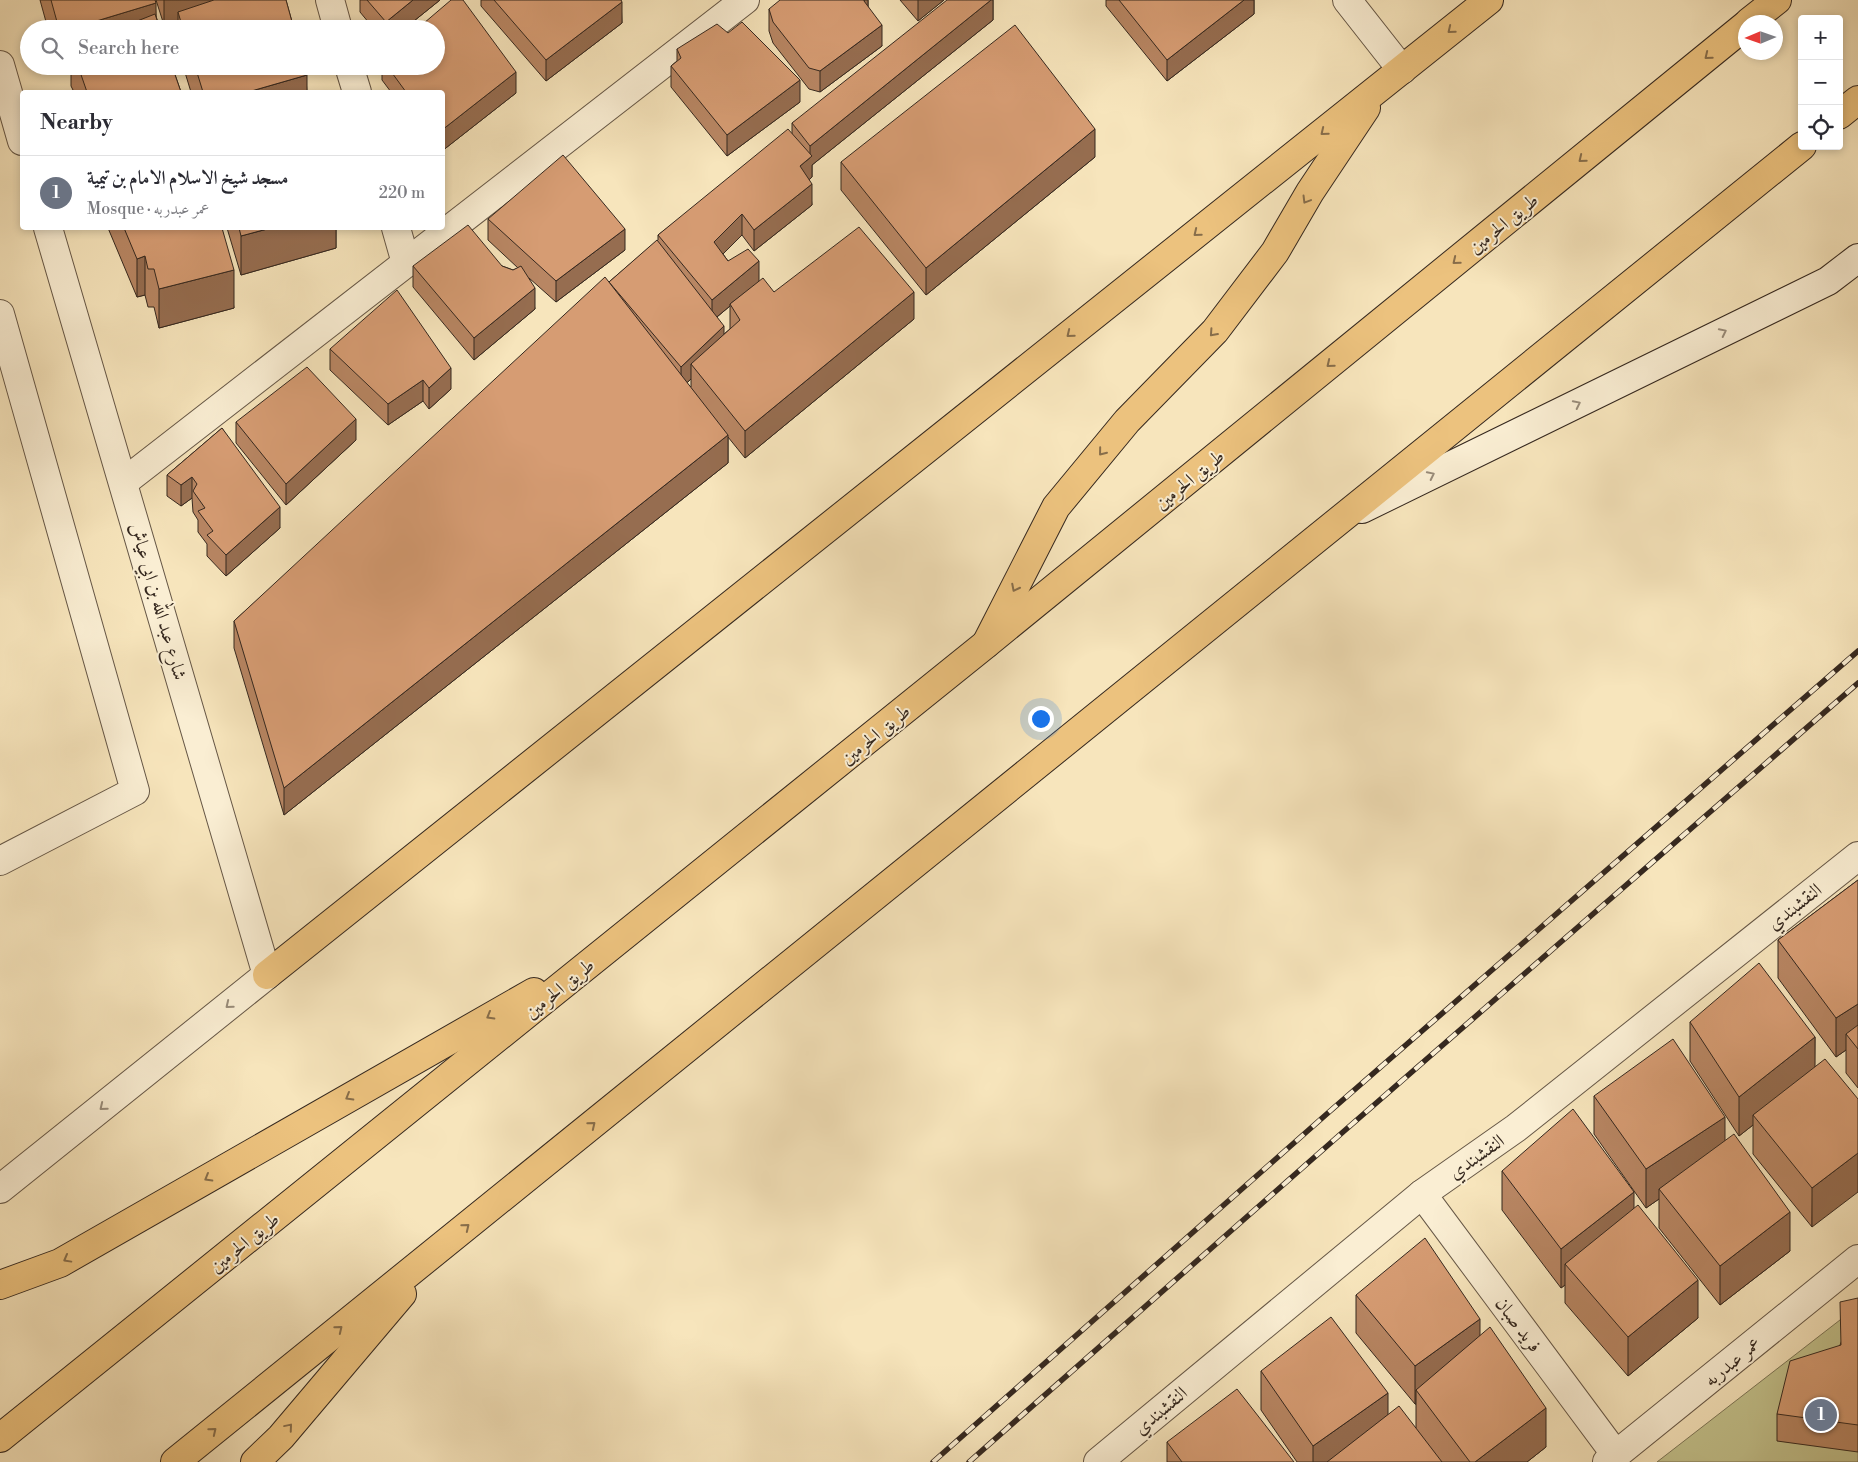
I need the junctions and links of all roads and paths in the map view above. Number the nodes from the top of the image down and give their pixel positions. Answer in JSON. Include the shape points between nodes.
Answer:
{"nodes":[{"id":1,"x":330,"y":0,"type":"edge"},
{"id":2,"x":745,"y":0,"type":"edge"},
{"id":3,"x":1347,"y":0,"type":"edge"},
{"id":4,"x":1489,"y":0,"type":"edge"},
{"id":5,"x":1777,"y":0,"type":"edge"},
{"id":6,"x":1758,"y":15,"type":"edge"},
{"id":7,"x":336,"y":20,"type":"edge"},
{"id":8,"x":1738,"y":33,"type":"edge"},
{"id":9,"x":0,"y":65,"type":"edge"},
{"id":10,"x":1402,"y":70,"type":"junction"},
{"id":11,"x":352,"y":75,"type":"edge"},
{"id":12,"x":1381,"y":86,"type":"junction"},
{"id":13,"x":356,"y":90,"type":"edge"},
{"id":14,"x":1858,"y":100,"type":"edge"},
{"id":15,"x":1843,"y":112,"type":"edge"},
{"id":16,"x":20,"y":133,"type":"edge"},
{"id":17,"x":1798,"y":149,"type":"edge"},
{"id":18,"x":49,"y":230,"type":"edge"},
{"id":19,"x":397,"y":230,"type":"edge"},
{"id":20,"x":1858,"y":258,"type":"edge"},
{"id":21,"x":406,"y":263,"type":"junction"},
{"id":22,"x":0,"y":314,"type":"edge"},
{"id":23,"x":124,"y":482,"type":"junction"},
{"id":24,"x":1340,"y":520,"type":"junction"},
{"id":25,"x":986,"y":644,"type":"junction"},
{"id":26,"x":1858,"y":856,"type":"edge"},
{"id":27,"x":0,"y":861,"type":"edge"},
{"id":28,"x":608,"y":949,"type":"junction"},
{"id":29,"x":267,"y":975,"type":"junction"},
{"id":30,"x":0,"y":1189,"type":"edge"},
{"id":31,"x":1422,"y":1194,"type":"junction"},
{"id":32,"x":445,"y":1244,"type":"junction"},
{"id":33,"x":1858,"y":1259,"type":"edge"},
{"id":34,"x":0,"y":1285,"type":"edge"},
{"id":35,"x":0,"y":1438,"type":"edge"},
{"id":36,"x":1611,"y":1458,"type":"edge"},
{"id":37,"x":175,"y":1462,"type":"edge"},
{"id":38,"x":255,"y":1462,"type":"edge"},
{"id":39,"x":1098,"y":1462,"type":"edge"}],
"edges":[{"from":1,"to":7,"type":"street"},
{"from":2,"to":21,"type":"street"},
{"from":3,"to":10,"type":"street"},
{"from":4,"to":10,"type":"main road","one_way":true},
{"from":5,"to":6,"type":"main road"},
{"from":8,"to":25,"type":"main road","name":"طريق الحرمين","one_way":true},
{"from":9,"to":16,"type":"street"},
{"from":10,"to":12,"type":"main road"},
{"from":11,"to":13,"type":"street"},
{"from":12,"to":25,"type":"main road","one_way":true,"via":[[1310,192],[1275,252],[1215,331],[1127,421],[1056,507]]},
{"from":12,"to":29,"type":"main road","one_way":true},
{"from":14,"to":15,"type":"main road"},
{"from":17,"to":24,"type":"main road"},
{"from":18,"to":23,"type":"street","name":"شارع عبد الله بن ابي عياش"},
{"from":19,"to":21,"type":"street"},
{"from":24,"to":20,"type":"street","one_way":true,"via":[[1828,281]]},
{"from":21,"to":23,"type":"street"},
{"from":22,"to":27,"type":"street","via":[[135,791]]},
{"from":23,"to":29,"type":"street","name":"شارع عبد الله بن ابي عياش"},
{"from":32,"to":24,"type":"main road","one_way":true},
{"from":25,"to":28,"type":"main road","name":"طريق الحرمين"},
{"from":26,"to":31,"type":"street","name":"النقشبندي","via":[[1516,1128]]},
{"from":28,"to":34,"type":"main road","one_way":true,"via":[[60,1263]]},
{"from":28,"to":35,"type":"main road","name":"طريق الحرمين"},
{"from":29,"to":30,"type":"street","one_way":true},
{"from":31,"to":36,"type":"street","name":"فريد صبان"},
{"from":31,"to":39,"type":"street","name":"النقشبندي"},
{"from":37,"to":32,"type":"main road","one_way":true},
{"from":38,"to":32,"type":"main road","one_way":true,"via":[[281,1437]]},
{"from":33,"to":36,"type":"street","name":"عمر عبدربه"}]}
